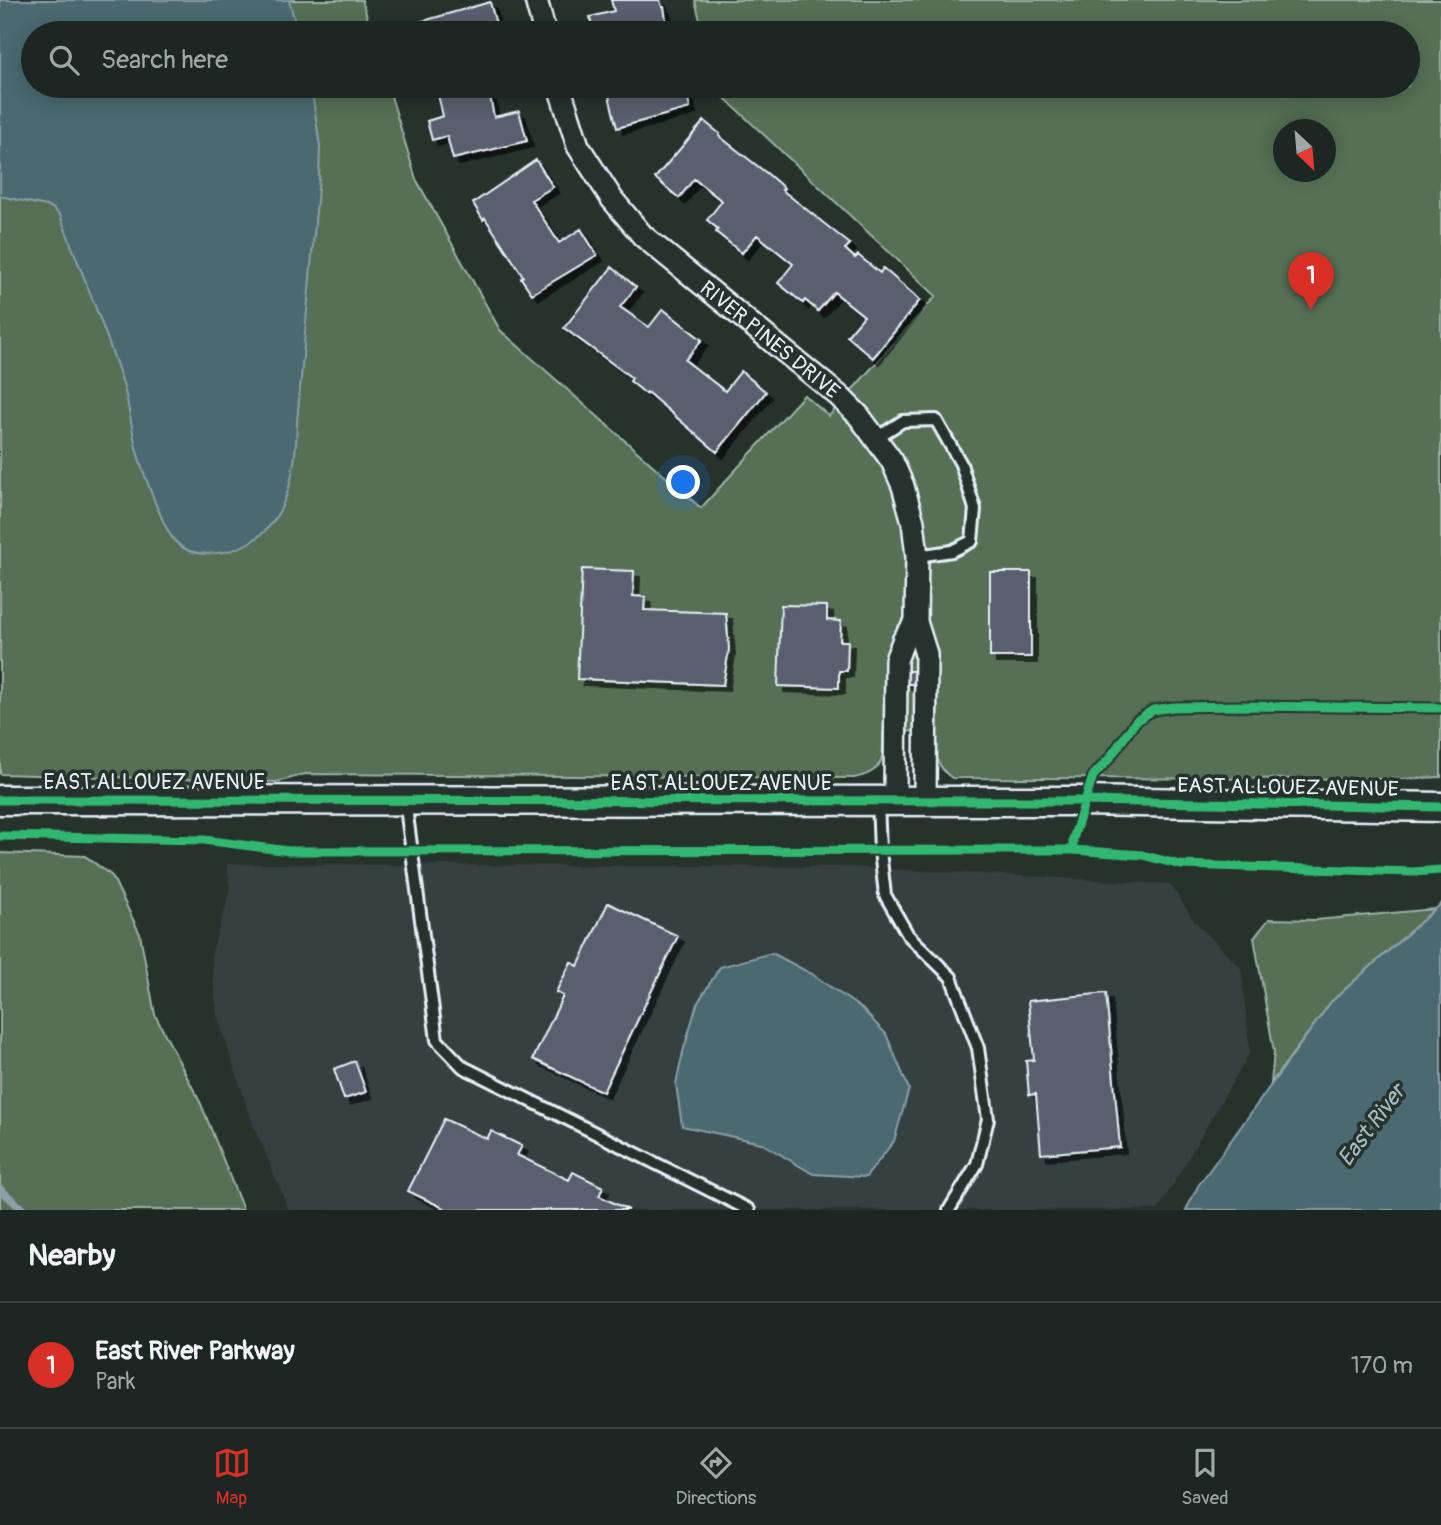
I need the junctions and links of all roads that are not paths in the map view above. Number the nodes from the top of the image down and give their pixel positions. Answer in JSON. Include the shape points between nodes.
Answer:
{"nodes":[{"id":1,"x":536,"y":0,"type":"edge"},
{"id":2,"x":542,"y":21,"type":"edge"},
{"id":3,"x":563,"y":98,"type":"edge"},
{"id":4,"x":876,"y":438,"type":"junction"},
{"id":5,"x":917,"y":556,"type":"junction"},
{"id":6,"x":916,"y":622,"type":"junction"},
{"id":7,"x":0,"y":800,"type":"edge"},
{"id":8,"x":405,"y":800,"type":"junction"},
{"id":9,"x":886,"y":802,"type":"junction"},
{"id":10,"x":925,"y":802,"type":"junction"},
{"id":11,"x":1441,"y":807,"type":"edge"},
{"id":12,"x":749,"y":1210,"type":"edge"},
{"id":13,"x":949,"y":1210,"type":"edge"}],
"edges":[{"from":1,"to":2,"type":"street"},
{"from":3,"to":4,"type":"street","name":"RIVER PINES DRIVE","via":[[578,146],[643,236],[839,396]]},
{"from":4,"to":5,"type":"street","name":"RIVER PINES DRIVE","via":[[903,486]]},
{"from":4,"to":5,"type":"lane","via":[[903,421],[936,421],[961,464],[975,509],[972,541],[951,551]]},
{"from":5,"to":6,"type":"street","name":"RIVER PINES DRIVE"},
{"from":6,"to":9,"type":"street","name":"RIVER PINES DRIVE","via":[[896,660]]},
{"from":6,"to":10,"type":"street","name":"RIVER PINES DRIVE","via":[[926,654]]},
{"from":7,"to":8,"type":"street","name":"EAST ALLOUEZ AVENUE"},
{"from":8,"to":9,"type":"street","name":"EAST ALLOUEZ AVENUE"},
{"from":8,"to":12,"type":"lane","via":[[437,1040],[463,1067]]},
{"from":9,"to":10,"type":"street","name":"EAST ALLOUEZ AVENUE"},
{"from":9,"to":13,"type":"lane","via":[[880,851],[885,895],[908,935],[951,977],[978,1048],[988,1119],[977,1164]]},
{"from":10,"to":11,"type":"street","name":"EAST ALLOUEZ AVENUE"}]}
